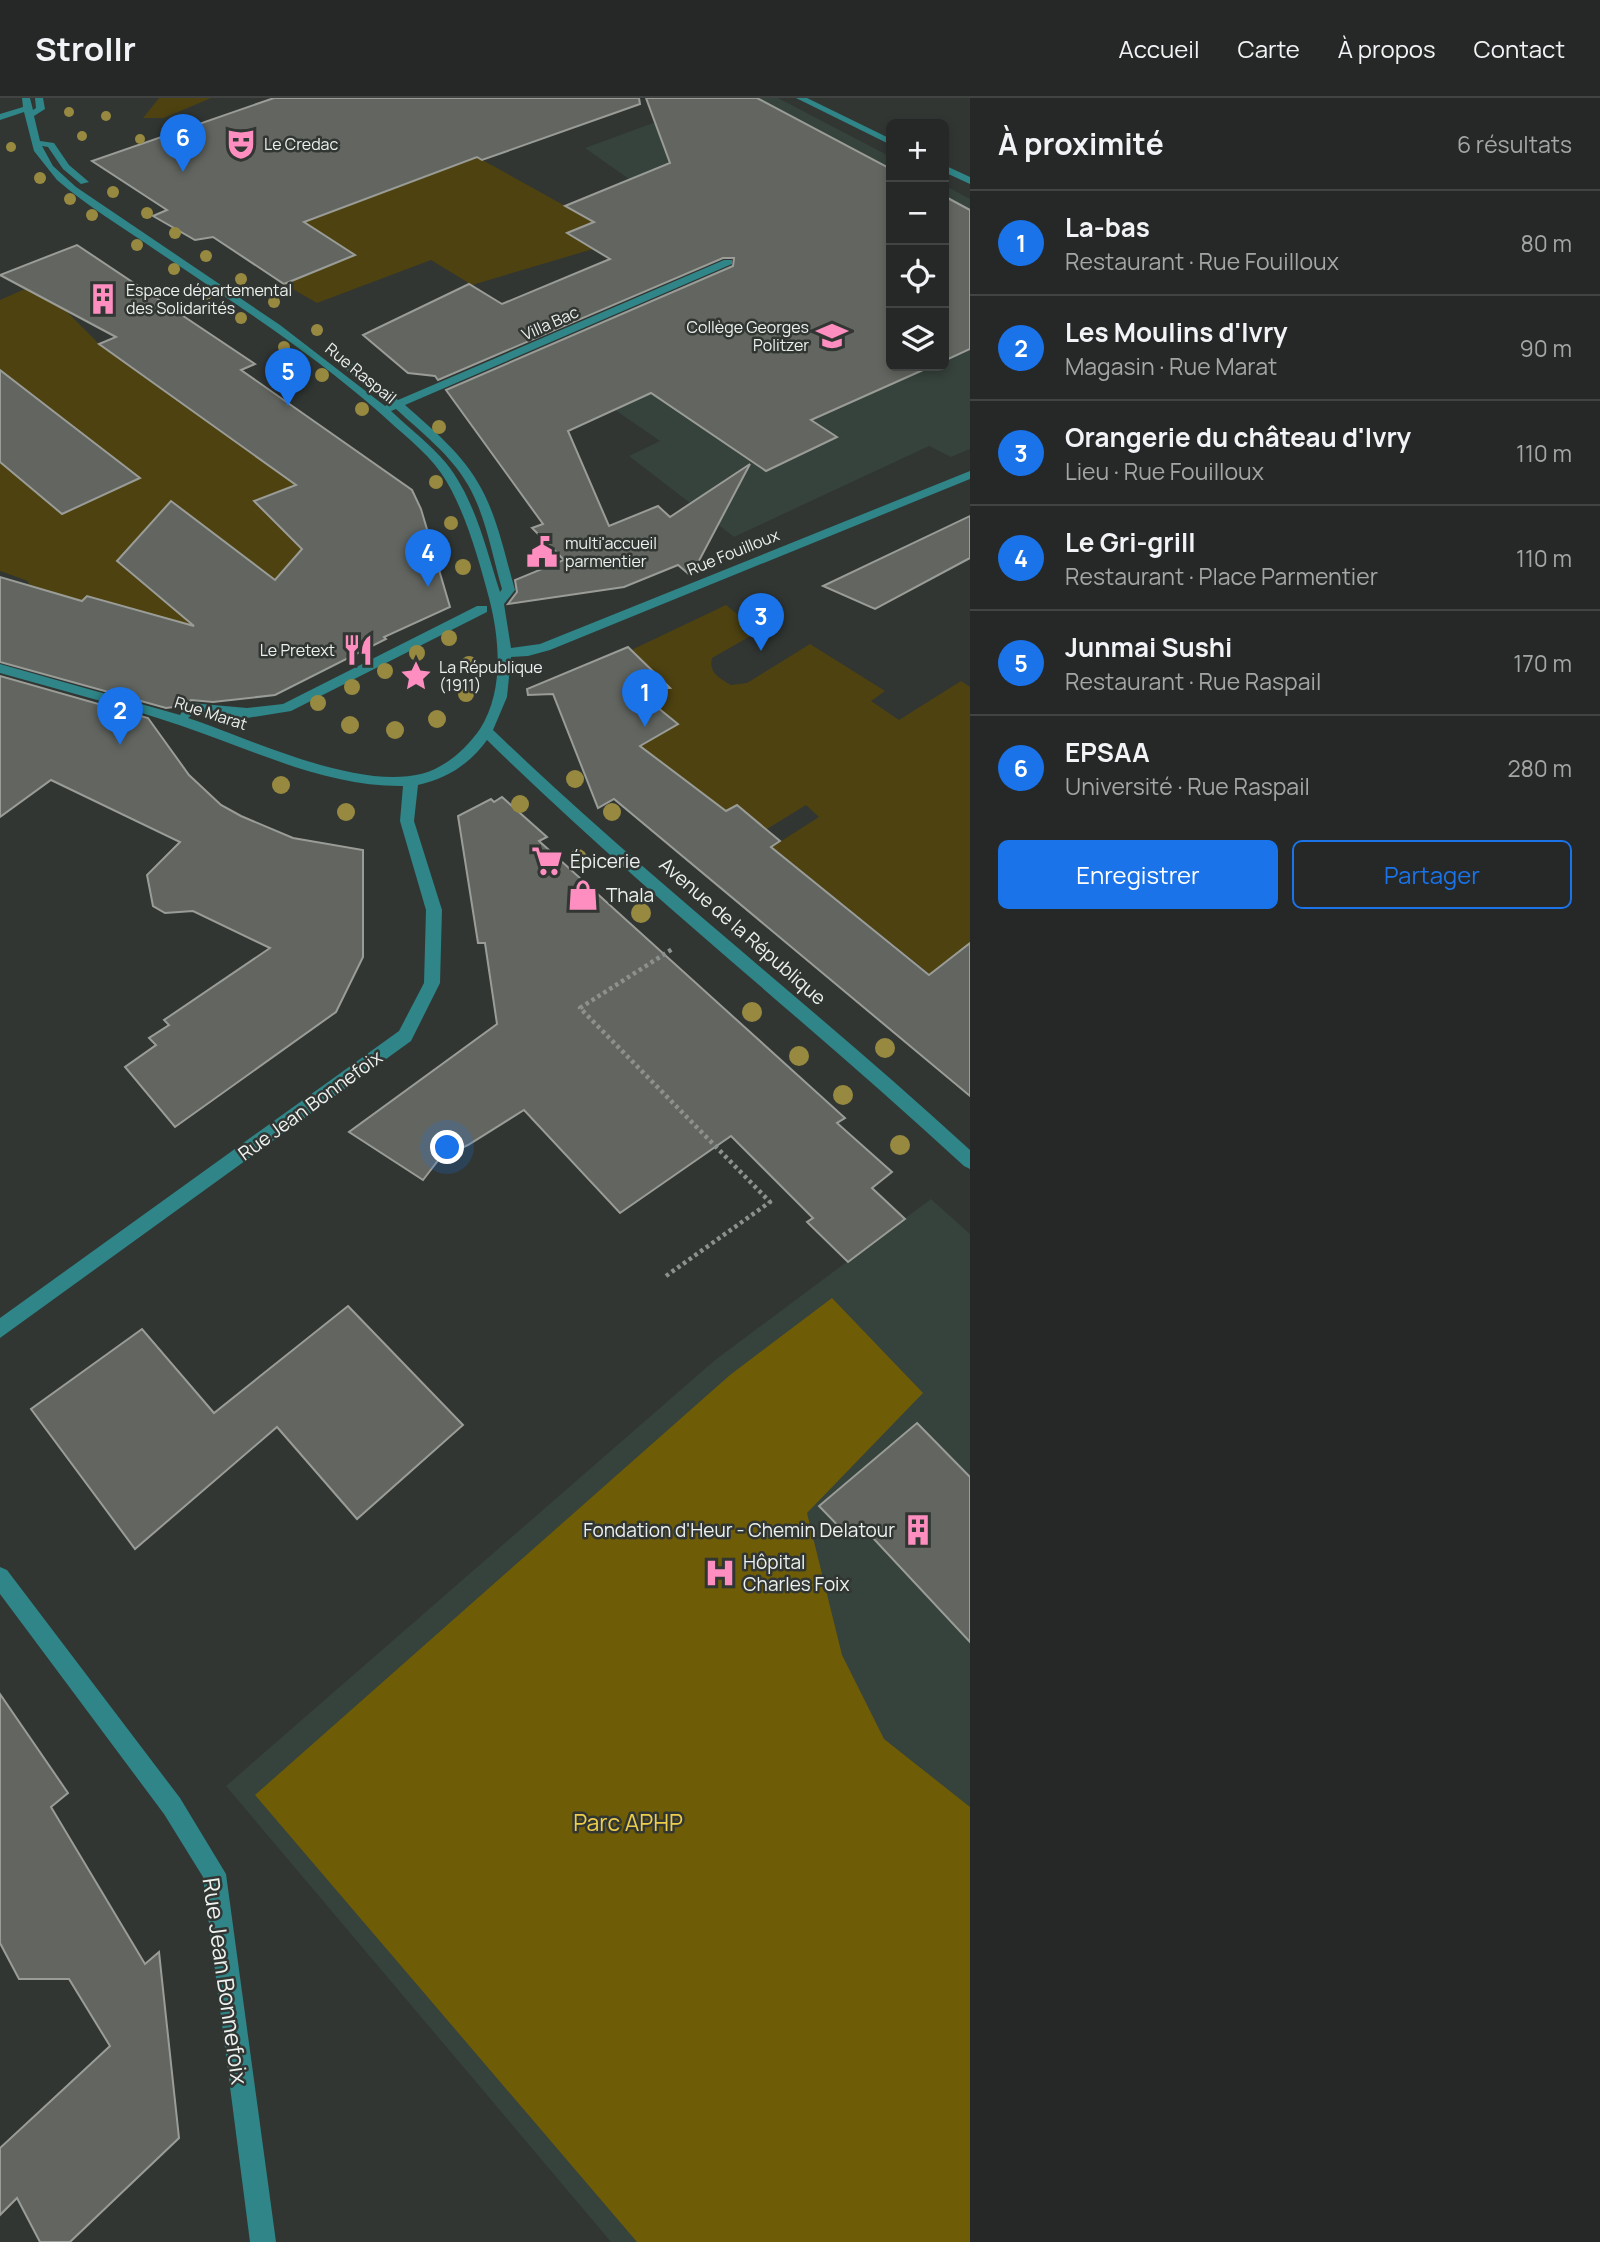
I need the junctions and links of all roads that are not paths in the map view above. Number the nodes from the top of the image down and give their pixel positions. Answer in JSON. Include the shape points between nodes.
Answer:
{"nodes":[{"id":1,"x":39,"y":98,"type":"edge"},
{"id":2,"x":800,"y":98,"type":"edge"},
{"id":3,"x":28,"y":107,"type":"edge"},
{"id":4,"x":0,"y":117,"type":"edge"},
{"id":5,"x":886,"y":140,"type":"edge"},
{"id":6,"x":37,"y":143,"type":"junction"},
{"id":7,"x":949,"y":170,"type":"edge"},
{"id":8,"x":970,"y":181,"type":"edge"},
{"id":9,"x":728,"y":262,"type":"dead end"},
{"id":10,"x":396,"y":406,"type":"junction"},
{"id":11,"x":384,"y":410,"type":"junction"},
{"id":12,"x":970,"y":475,"type":"edge"},
{"id":13,"x":498,"y":602,"type":"junction"},
{"id":14,"x":482,"y":609,"type":"dead end"},
{"id":15,"x":507,"y":653,"type":"junction"},
{"id":16,"x":0,"y":668,"type":"edge"},
{"id":17,"x":186,"y":714,"type":"dead end"},
{"id":18,"x":487,"y":732,"type":"junction"},
{"id":19,"x":411,"y":782,"type":"junction"},
{"id":20,"x":970,"y":1161,"type":"edge"},
{"id":21,"x":0,"y":1329,"type":"edge"},
{"id":22,"x":0,"y":1577,"type":"edge"},
{"id":23,"x":263,"y":2242,"type":"edge"}],
"edges":[{"from":1,"to":3,"type":"street","via":[[41,109]]},
{"from":2,"to":5,"type":"street"},
{"from":3,"to":4,"type":"street"},
{"from":3,"to":6,"type":"street","name":"Rue Raspail"},
{"from":6,"to":10,"type":"street","via":[[51,145],[66,167],[90,186],[327,351]]},
{"from":6,"to":11,"type":"street","name":"Rue Raspail","via":[[53,171],[90,200],[337,372]]},
{"from":7,"to":8,"type":"street"},
{"from":9,"to":10,"type":"street","name":"Villa Bac"},
{"from":10,"to":11,"type":"street","name":"Villa Bac"},
{"from":10,"to":13,"type":"street","via":[[460,464],[474,486],[509,590]]},
{"from":11,"to":13,"type":"street","name":"Rue Raspail","via":[[455,484]]},
{"from":12,"to":15,"type":"street","name":"Rue Fouilloux","via":[[545,647]]},
{"from":13,"to":15,"type":"street","name":"Rue Raspail"},
{"from":14,"to":17,"type":"street","via":[[286,709],[247,713],[191,708]]},
{"from":15,"to":18,"type":"street","via":[[497,709]]},
{"from":16,"to":19,"type":"street","name":"Rue Marat","via":[[338,773],[369,781]]},
{"from":18,"to":19,"type":"street","via":[[451,765]]},
{"from":18,"to":20,"type":"street","name":"Avenue de la République","via":[[542,786]]},
{"from":19,"to":21,"type":"street","name":"Rue Jean Bonnefoix","via":[[407,821],[434,910],[432,983],[405,1036]]},
{"from":22,"to":23,"type":"street","name":"Rue Jean Bonnefoix","via":[[172,1806],[214,1874]]}]}
